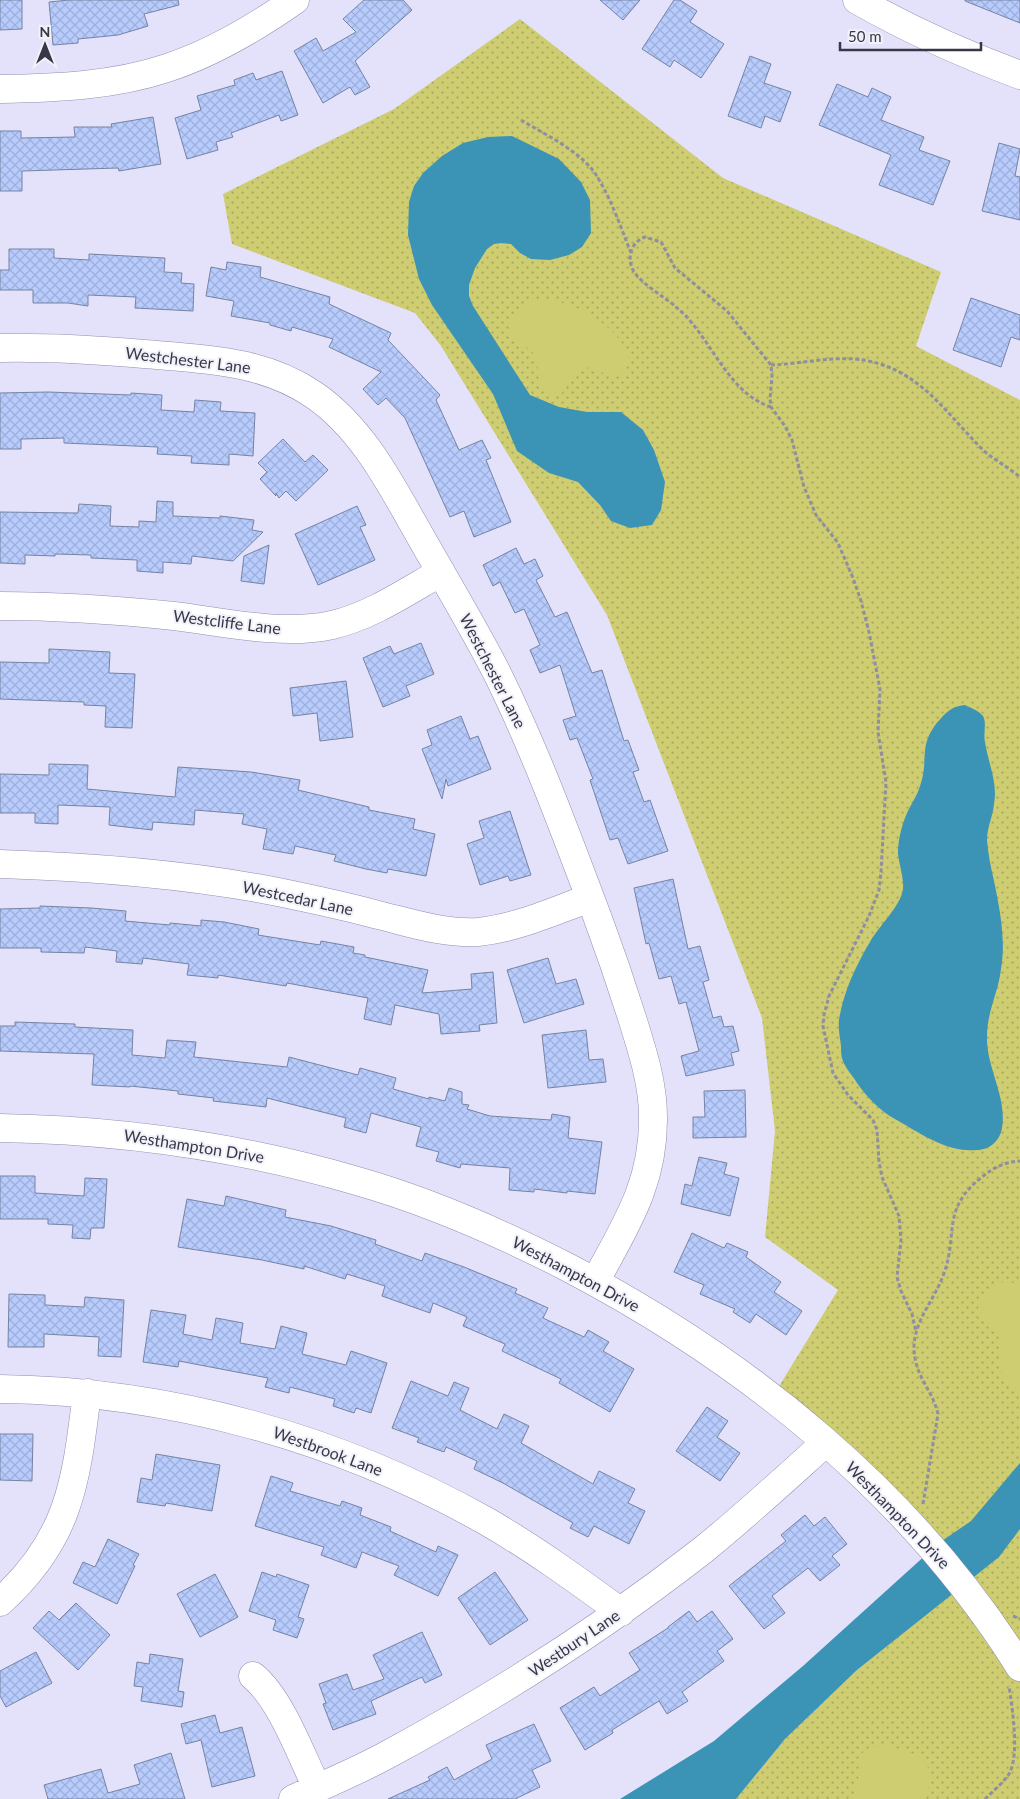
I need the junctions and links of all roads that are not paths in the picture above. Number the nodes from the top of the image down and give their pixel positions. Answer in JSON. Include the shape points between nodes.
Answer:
{"nodes":[{"id":1,"x":295,"y":0,"type":"edge"},
{"id":2,"x":857,"y":0,"type":"edge"},
{"id":3,"x":1020,"y":75,"type":"edge"},
{"id":4,"x":0,"y":89,"type":"edge"},
{"id":5,"x":0,"y":348,"type":"edge"},
{"id":6,"x":441,"y":572,"type":"junction"},
{"id":7,"x":0,"y":606,"type":"edge"},
{"id":8,"x":0,"y":864,"type":"edge"},
{"id":9,"x":590,"y":898,"type":"junction"},
{"id":10,"x":0,"y":1128,"type":"edge"},
{"id":11,"x":595,"y":1282,"type":"junction"},
{"id":12,"x":0,"y":1389,"type":"edge"},
{"id":13,"x":87,"y":1394,"type":"junction"},
{"id":14,"x":825,"y":1443,"type":"junction"},
{"id":15,"x":0,"y":1602,"type":"edge"},
{"id":16,"x":621,"y":1612,"type":"junction"},
{"id":17,"x":1014,"y":1675,"type":"edge"},
{"id":18,"x":253,"y":1676,"type":"dead end"},
{"id":19,"x":305,"y":1794,"type":"edge"}],
"edges":[{"from":1,"to":4,"type":"street","via":[[228,42],[167,68],[84,85]]},
{"from":2,"to":3,"type":"street","via":[[938,42]]},
{"from":5,"to":6,"type":"street","name":"Westchester Lane","via":[[123,352],[213,360],[250,366],[287,379],[332,409],[358,436],[384,472]]},
{"from":6,"to":7,"type":"street","name":"Westcliffe Lane","via":[[367,612],[333,625],[304,629],[128,611]]},
{"from":6,"to":9,"type":"street","name":"Westchester Lane","via":[[476,632],[516,714],[574,851]]},
{"from":8,"to":9,"type":"street","name":"Westcedar Lane","via":[[196,878],[304,897],[433,929],[462,932],[522,923]]},
{"from":9,"to":11,"type":"street","name":"Westchester Lane","via":[[644,1056],[653,1114],[651,1154],[640,1196]]},
{"from":10,"to":11,"type":"street","name":"Westhampton Drive","via":[[157,1138],[260,1156],[330,1173],[451,1213]]},
{"from":11,"to":14,"type":"street","name":"Westhampton Drive","via":[[729,1365]]},
{"from":12,"to":13,"type":"street","name":"Westbrook Lane"},
{"from":13,"to":15,"type":"street","via":[[76,1469],[62,1520],[34,1566]]},
{"from":13,"to":16,"type":"street","name":"Westbrook Lane","via":[[151,1402],[236,1420],[316,1444],[380,1469],[488,1522],[562,1569]]},
{"from":14,"to":16,"type":"street","name":"Westbury Lane","via":[[705,1548]]},
{"from":14,"to":17,"type":"street","name":"Westhampton Drive","via":[[864,1477],[919,1534],[971,1596],[1002,1639]]},
{"from":16,"to":19,"type":"street","name":"Westbury Lane","via":[[500,1691],[386,1756]]},
{"from":18,"to":19,"type":"street","via":[[275,1700]]}]}
